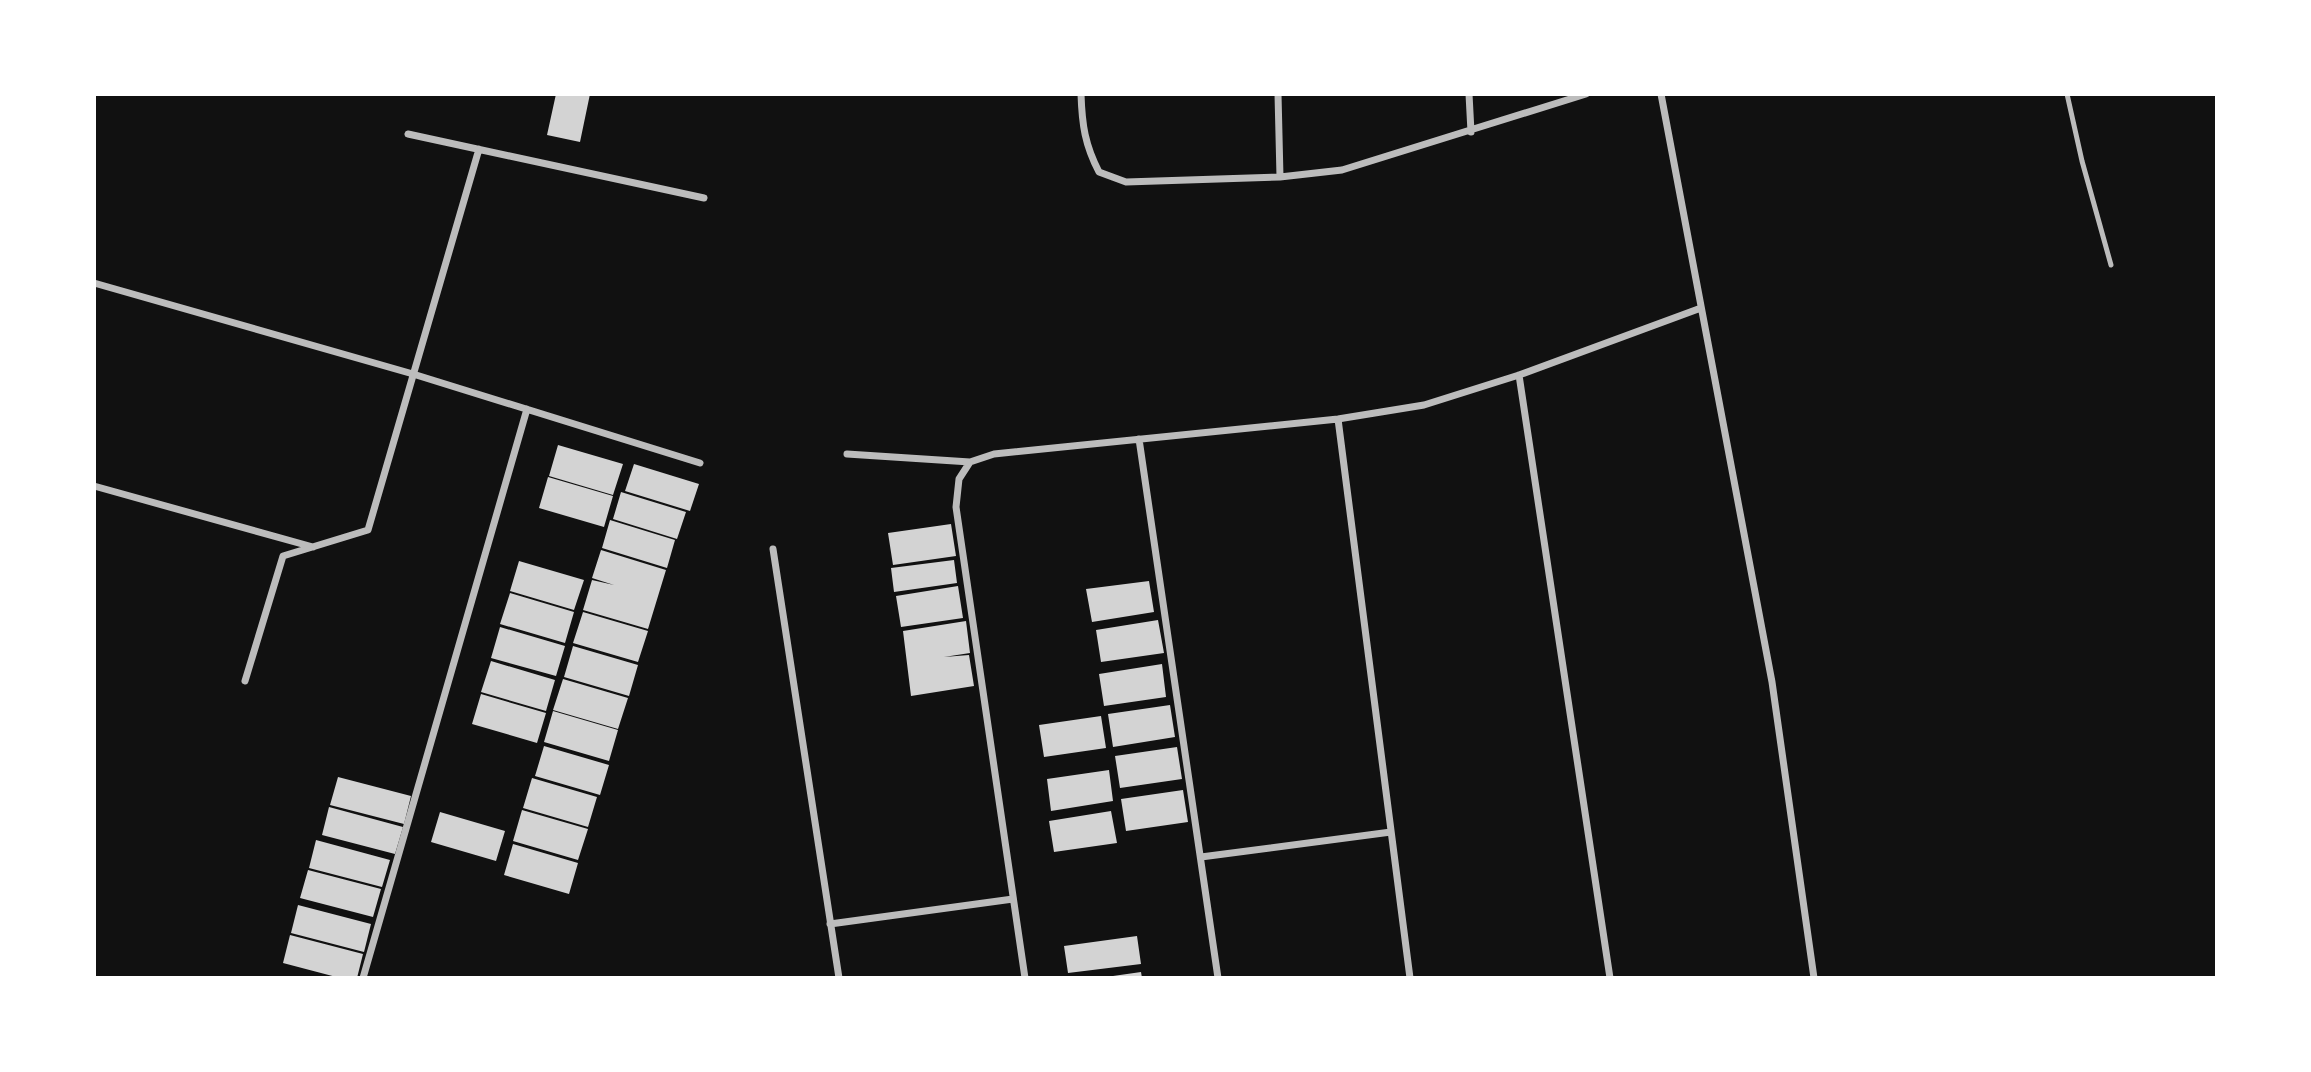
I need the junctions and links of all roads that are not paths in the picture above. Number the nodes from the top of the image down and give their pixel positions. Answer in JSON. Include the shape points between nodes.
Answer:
{"nodes":[{"id":1,"x":1081,"y":94,"type":"edge"},
{"id":2,"x":1278,"y":94,"type":"edge"},
{"id":3,"x":1469,"y":94,"type":"edge"},
{"id":4,"x":1586,"y":94,"type":"edge"},
{"id":5,"x":1661,"y":94,"type":"edge"},
{"id":6,"x":2067,"y":94,"type":"edge"},
{"id":7,"x":1471,"y":132,"type":"junction"},
{"id":8,"x":408,"y":134,"type":"dead end"},
{"id":9,"x":479,"y":149,"type":"junction"},
{"id":10,"x":1280,"y":177,"type":"junction"},
{"id":11,"x":704,"y":198,"type":"dead end"},
{"id":12,"x":2111,"y":265,"type":"dead end"},
{"id":13,"x":94,"y":283,"type":"edge"},
{"id":14,"x":1701,"y":308,"type":"junction"},
{"id":15,"x":413,"y":374,"type":"junction"},
{"id":16,"x":1519,"y":375,"type":"junction"},
{"id":17,"x":527,"y":409,"type":"junction"},
{"id":18,"x":1338,"y":419,"type":"junction"},
{"id":19,"x":1139,"y":439,"type":"junction"},
{"id":20,"x":847,"y":454,"type":"dead end"},
{"id":21,"x":970,"y":462,"type":"junction"},
{"id":22,"x":700,"y":463,"type":"dead end"},
{"id":23,"x":94,"y":486,"type":"edge"},
{"id":24,"x":314,"y":547,"type":"junction"},
{"id":25,"x":773,"y":549,"type":"dead end"},
{"id":26,"x":245,"y":681,"type":"dead end"},
{"id":27,"x":1391,"y":832,"type":"junction"},
{"id":28,"x":1201,"y":857,"type":"junction"},
{"id":29,"x":1013,"y":899,"type":"junction"},
{"id":30,"x":830,"y":924,"type":"junction"},
{"id":31,"x":363,"y":978,"type":"edge"},
{"id":32,"x":839,"y":978,"type":"edge"},
{"id":33,"x":1025,"y":978,"type":"edge"},
{"id":34,"x":1218,"y":978,"type":"edge"},
{"id":35,"x":1410,"y":978,"type":"edge"},
{"id":36,"x":1610,"y":978,"type":"edge"},
{"id":37,"x":1814,"y":978,"type":"edge"}],
"edges":[{"from":1,"to":10,"type":"street","via":[[1088,151],[1099,172],[1126,182]]},
{"from":2,"to":10,"type":"street"},
{"from":3,"to":7,"type":"street"},
{"from":4,"to":7,"type":"street"},
{"from":5,"to":14,"type":"street"},
{"from":6,"to":12,"type":"lane"},
{"from":7,"to":10,"type":"street","via":[[1342,170]]},
{"from":8,"to":9,"type":"street"},
{"from":9,"to":11,"type":"street"},
{"from":9,"to":15,"type":"street"},
{"from":13,"to":15,"type":"street"},
{"from":14,"to":16,"type":"street"},
{"from":14,"to":37,"type":"street","via":[[1772,682]]},
{"from":15,"to":17,"type":"street"},
{"from":15,"to":24,"type":"street","via":[[368,530]]},
{"from":16,"to":18,"type":"street","via":[[1424,405]]},
{"from":16,"to":36,"type":"street"},
{"from":17,"to":22,"type":"street"},
{"from":17,"to":31,"type":"street"},
{"from":18,"to":19,"type":"street"},
{"from":18,"to":27,"type":"street"},
{"from":19,"to":21,"type":"street","via":[[994,454]]},
{"from":19,"to":28,"type":"street"},
{"from":20,"to":21,"type":"street"},
{"from":21,"to":29,"type":"street","via":[[959,480],[956,507]]},
{"from":23,"to":24,"type":"street"},
{"from":24,"to":26,"type":"street","via":[[283,556]]},
{"from":25,"to":30,"type":"street"},
{"from":27,"to":28,"type":"street"},
{"from":27,"to":35,"type":"street"},
{"from":28,"to":34,"type":"street"},
{"from":29,"to":30,"type":"street"},
{"from":29,"to":33,"type":"street"},
{"from":30,"to":32,"type":"street"}]}
